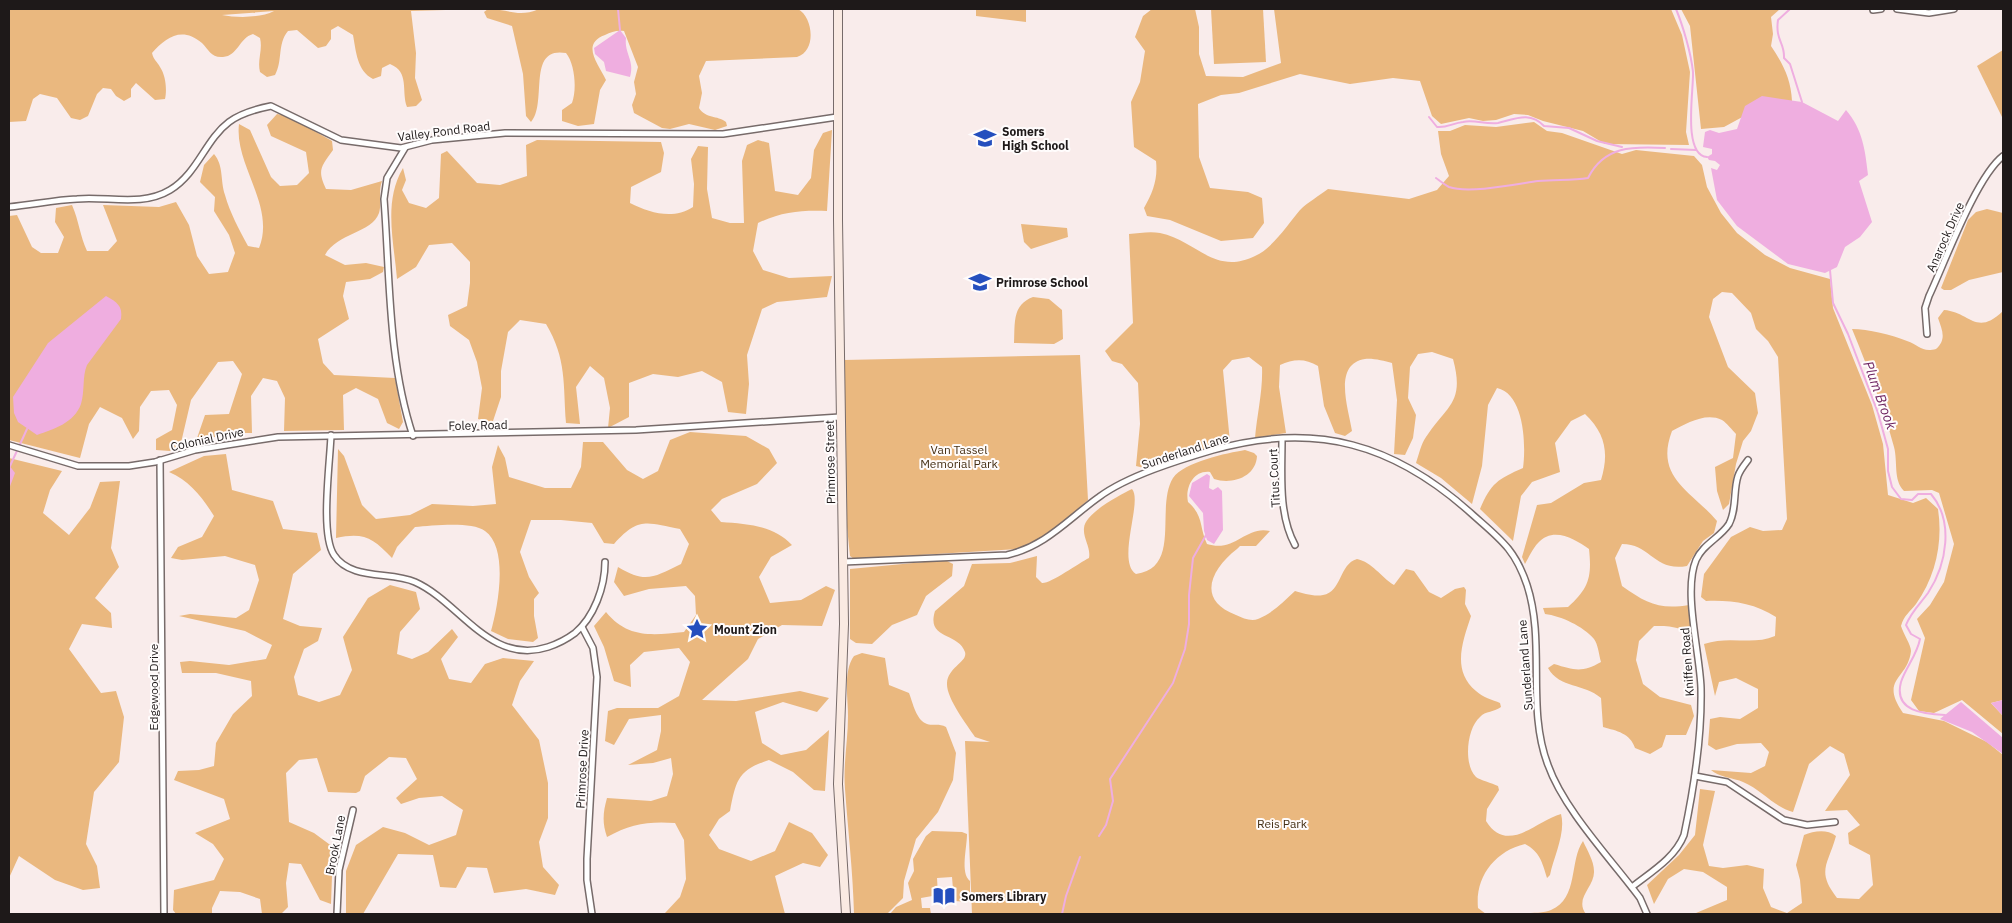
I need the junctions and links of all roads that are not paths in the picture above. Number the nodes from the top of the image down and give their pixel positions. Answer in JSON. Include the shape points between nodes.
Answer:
{"nodes":[{"id":1,"x":838,"y":9,"type":"edge"},
{"id":2,"x":1881,"y":9,"type":"edge"},
{"id":3,"x":1897,"y":9,"type":"edge"},
{"id":4,"x":1954,"y":9,"type":"edge"},
{"id":5,"x":1873,"y":10,"type":"edge"},
{"id":6,"x":837,"y":117,"type":"junction"},
{"id":7,"x":405,"y":148,"type":"junction"},
{"id":8,"x":2003,"y":156,"type":"edge"},
{"id":9,"x":9,"y":207,"type":"edge"},
{"id":10,"x":1927,"y":334,"type":"dead end"},
{"id":11,"x":840,"y":417,"type":"junction"},
{"id":12,"x":331,"y":435,"type":"junction"},
{"id":13,"x":413,"y":436,"type":"junction"},
{"id":14,"x":1282,"y":440,"type":"junction"},
{"id":15,"x":9,"y":445,"type":"edge"},
{"id":16,"x":160,"y":460,"type":"junction"},
{"id":17,"x":1748,"y":460,"type":"dead end"},
{"id":18,"x":1295,"y":545,"type":"dead end"},
{"id":19,"x":605,"y":562,"type":"dead end"},
{"id":20,"x":843,"y":562,"type":"junction"},
{"id":21,"x":582,"y":627,"type":"junction"},
{"id":22,"x":1695,"y":776,"type":"junction"},
{"id":23,"x":353,"y":810,"type":"dead end"},
{"id":24,"x":1835,"y":822,"type":"dead end"},
{"id":25,"x":1632,"y":887,"type":"junction"},
{"id":26,"x":164,"y":914,"type":"edge"},
{"id":27,"x":337,"y":914,"type":"edge"},
{"id":28,"x":592,"y":914,"type":"edge"},
{"id":29,"x":846,"y":914,"type":"edge"},
{"id":30,"x":1647,"y":914,"type":"edge"}],
"edges":[{"from":1,"to":6,"type":"main road","name":"Primrose Street"},
{"from":2,"to":5,"type":"street"},
{"from":3,"to":4,"type":"street","via":[[1929,13]]},
{"from":6,"to":7,"type":"street","name":"Valley Pond Road","via":[[723,134],[505,133],[432,140]]},
{"from":6,"to":11,"type":"main road","name":"Primrose Street"},
{"from":7,"to":9,"type":"street","name":"Valley Pond Road","via":[[341,140],[271,106],[245,113],[227,123],[186,179],[154,197],[75,199]]},
{"from":7,"to":13,"type":"street","via":[[387,178],[384,200],[397,370],[404,411]]},
{"from":8,"to":10,"type":"street","name":"Anarock Drive","via":[[1973,199],[1930,296],[1925,308]]},
{"from":11,"to":13,"type":"street","name":"Foley Road","via":[[636,430]]},
{"from":11,"to":20,"type":"main road","name":"Primrose Street"},
{"from":12,"to":13,"type":"street","name":"Colonial Drive"},
{"from":12,"to":16,"type":"street","name":"Colonial Drive","via":[[250,440]]},
{"from":12,"to":21,"type":"street","via":[[326,536],[334,555],[347,567],[413,580],[497,643],[523,652],[552,646]]},
{"from":14,"to":18,"type":"street","name":"Titus Court","via":[[1282,492],[1288,529]]},
{"from":14,"to":20,"type":"street","name":"Sunderland Lane","via":[[1214,450],[1124,481],[1099,496],[1044,540],[1020,552]]},
{"from":14,"to":25,"type":"street","name":"Sunderland Lane","via":[[1340,441],[1401,462],[1452,496],[1509,547],[1528,587],[1539,725],[1548,766],[1569,803]]},
{"from":15,"to":16,"type":"street","name":"Colonial Drive","via":[[78,466],[130,466]]},
{"from":16,"to":26,"type":"street","name":"Edgewood Drive"},
{"from":17,"to":22,"type":"street","name":"Kniffen Road","via":[[1738,475],[1734,510],[1728,524],[1705,546],[1693,574],[1691,597],[1701,690]]},
{"from":19,"to":21,"type":"street","via":[[605,580]]},
{"from":20,"to":29,"type":"main road","name":"Primrose Street","via":[[838,784]]},
{"from":21,"to":28,"type":"street","name":"Primrose Drive","via":[[593,648],[597,678],[587,859]]},
{"from":22,"to":24,"type":"street","via":[[1727,782],[1784,820],[1807,825]]},
{"from":22,"to":25,"type":"street","name":"Kniffen Road","via":[[1680,846]]},
{"from":23,"to":27,"type":"street","name":"Brook Lane","via":[[339,870]]},
{"from":25,"to":30,"type":"street","name":"Sunderland Lane"}]}
